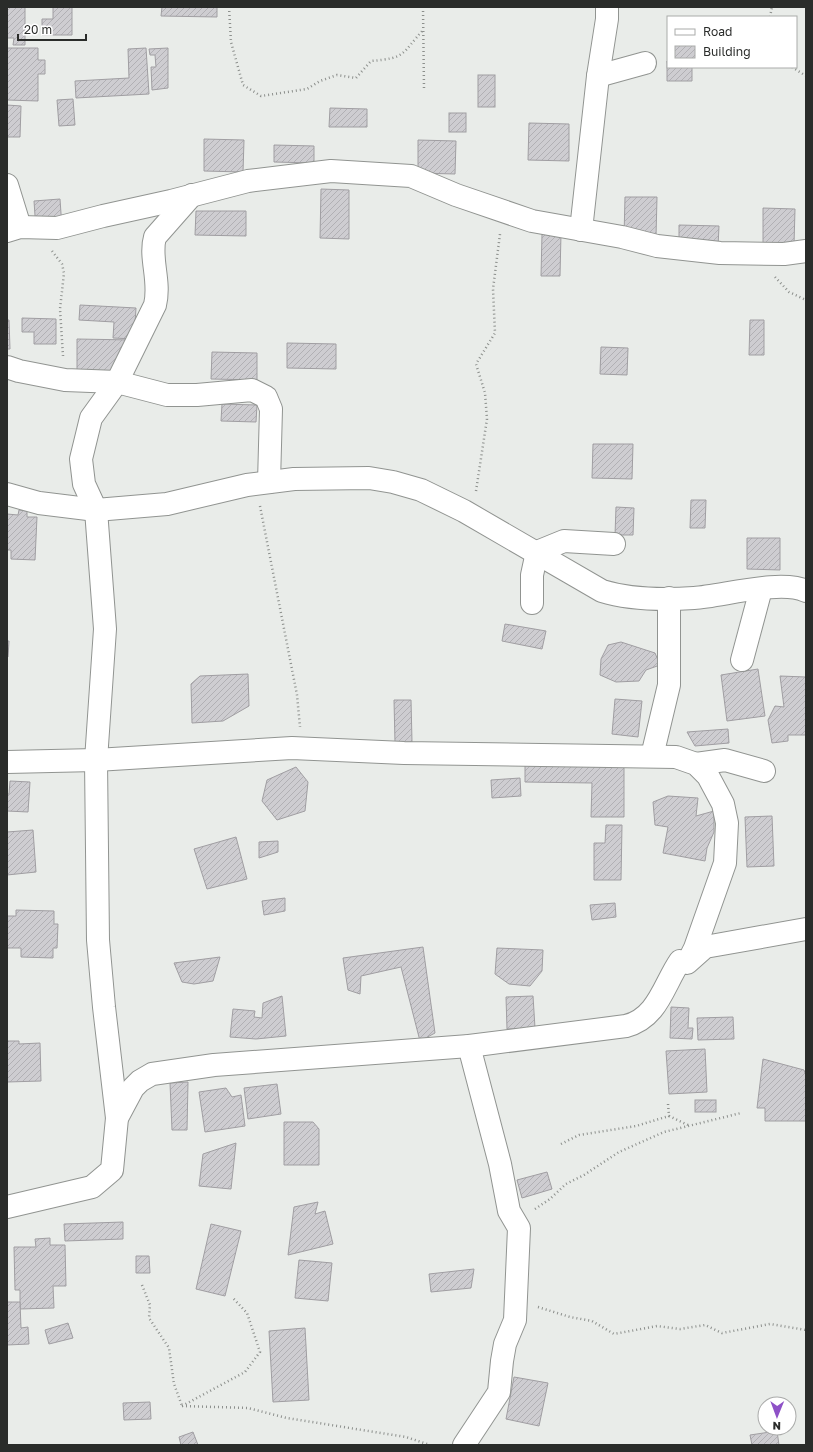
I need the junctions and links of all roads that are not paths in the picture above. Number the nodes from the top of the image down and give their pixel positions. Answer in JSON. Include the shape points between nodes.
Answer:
{"nodes":[{"id":1,"x":606,"y":7,"type":"edge"},
{"id":2,"x":645,"y":63,"type":"dead end"},
{"id":3,"x":598,"y":76,"type":"junction"},
{"id":4,"x":7,"y":185,"type":"edge"},
{"id":5,"x":192,"y":195,"type":"junction"},
{"id":6,"x":21,"y":229,"type":"edge"},
{"id":7,"x":580,"y":230,"type":"junction"},
{"id":8,"x":806,"y":251,"type":"edge"},
{"id":9,"x":7,"y":366,"type":"edge"},
{"id":10,"x":117,"y":382,"type":"junction"},
{"id":11,"x":262,"y":483,"type":"junction"},
{"id":12,"x":7,"y":494,"type":"edge"},
{"id":13,"x":96,"y":510,"type":"junction"},
{"id":14,"x":614,"y":544,"type":"dead end"},
{"id":15,"x":537,"y":552,"type":"junction"},
{"id":16,"x":761,"y":589,"type":"junction"},
{"id":17,"x":806,"y":591,"type":"edge"},
{"id":18,"x":669,"y":598,"type":"junction"},
{"id":19,"x":532,"y":603,"type":"dead end"},
{"id":20,"x":742,"y":660,"type":"dead end"},
{"id":21,"x":652,"y":756,"type":"junction"},
{"id":22,"x":96,"y":760,"type":"junction"},
{"id":23,"x":7,"y":762,"type":"edge"},
{"id":24,"x":696,"y":764,"type":"junction"},
{"id":25,"x":764,"y":771,"type":"dead end"},
{"id":26,"x":806,"y":929,"type":"edge"},
{"id":27,"x":687,"y":963,"type":"junction"},
{"id":28,"x":470,"y":1046,"type":"junction"},
{"id":29,"x":117,"y":1118,"type":"junction"},
{"id":30,"x":7,"y":1207,"type":"edge"},
{"id":31,"x":464,"y":1445,"type":"edge"}],
"edges":[{"from":1,"to":3,"type":"street","via":[[607,19]]},
{"from":2,"to":3,"type":"street"},
{"from":3,"to":7,"type":"street"},
{"from":4,"to":6,"type":"street"},
{"from":5,"to":6,"type":"street","via":[[57,228]]},
{"from":5,"to":7,"type":"street","via":[[248,181],[331,170],[411,176],[456,195],[532,221]]},
{"from":5,"to":10,"type":"street","via":[[155,237],[153,246],[158,292],[155,305]]},
{"from":7,"to":8,"type":"street","via":[[657,246],[720,253],[784,254]]},
{"from":9,"to":10,"type":"street","via":[[19,371],[65,380]]},
{"from":10,"to":11,"type":"street","via":[[167,395],[252,390],[266,397],[271,409]]},
{"from":10,"to":13,"type":"street","via":[[91,418],[81,459],[84,484]]},
{"from":11,"to":13,"type":"street","via":[[166,504]]},
{"from":11,"to":15,"type":"street","via":[[294,479],[344,478],[369,478],[393,482],[421,490]]},
{"from":12,"to":13,"type":"street","via":[[39,502]]},
{"from":13,"to":22,"type":"street","via":[[105,629]]},
{"from":14,"to":15,"type":"street","via":[[564,541]]},
{"from":15,"to":18,"type":"street","via":[[602,591],[622,597]]},
{"from":15,"to":19,"type":"street","via":[[532,575]]},
{"from":16,"to":17,"type":"street","via":[[787,587]]},
{"from":16,"to":18,"type":"street","via":[[693,598]]},
{"from":16,"to":20,"type":"street"},
{"from":18,"to":21,"type":"street","via":[[669,685]]},
{"from":21,"to":22,"type":"street","via":[[302,748]]},
{"from":21,"to":24,"type":"street","via":[[676,756]]},
{"from":22,"to":23,"type":"street"},
{"from":22,"to":29,"type":"street","via":[[98,940]]},
{"from":24,"to":25,"type":"street","via":[[725,760]]},
{"from":24,"to":27,"type":"street","via":[[708,776],[723,804],[727,823],[725,863],[695,948]]},
{"from":26,"to":27,"type":"street","via":[[705,947]]},
{"from":27,"to":28,"type":"street","via":[[680,960],[662,997],[636,1024]]},
{"from":28,"to":29,"type":"street","via":[[214,1066],[152,1074],[133,1088]]},
{"from":28,"to":31,"type":"street","via":[[509,1211],[518,1227],[515,1320],[502,1361],[499,1392]]},
{"from":29,"to":30,"type":"street","via":[[112,1170],[92,1187]]}]}
